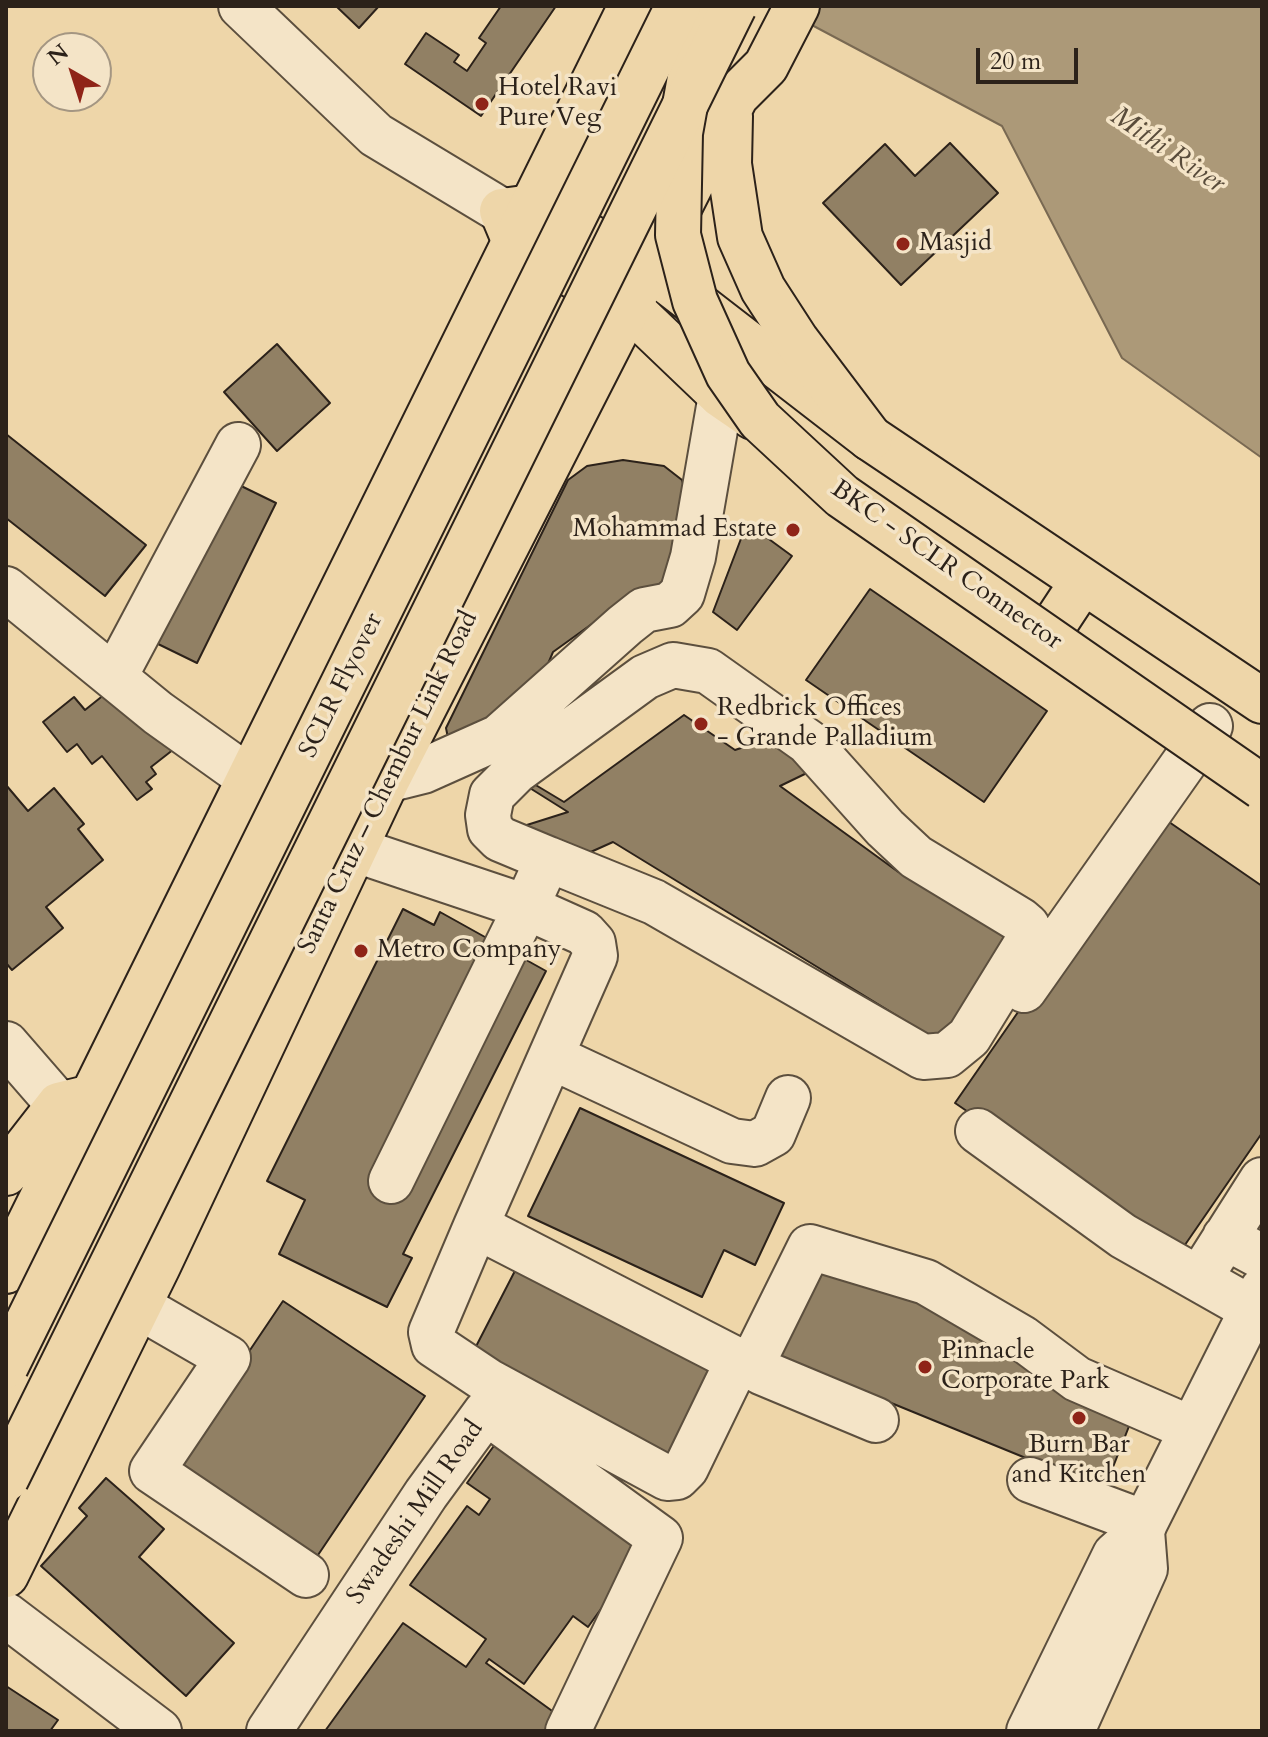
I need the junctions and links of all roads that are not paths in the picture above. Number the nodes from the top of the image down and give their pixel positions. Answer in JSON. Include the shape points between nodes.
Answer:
{"nodes":[{"id":1,"x":241,"y":6,"type":"edge"},
{"id":2,"x":631,"y":6,"type":"edge"},
{"id":3,"x":678,"y":6,"type":"edge"},
{"id":4,"x":709,"y":6,"type":"edge"},
{"id":5,"x":734,"y":6,"type":"edge"},
{"id":6,"x":770,"y":6,"type":"edge"},
{"id":7,"x":797,"y":6,"type":"edge"},
{"id":8,"x":744,"y":82,"type":"junction"},
{"id":9,"x":516,"y":220,"type":"junction"},
{"id":10,"x":650,"y":268,"type":"junction"},
{"id":11,"x":631,"y":309,"type":"junction"},
{"id":12,"x":721,"y":395,"type":"junction"},
{"id":13,"x":870,"y":438,"type":"junction"},
{"id":14,"x":238,"y":445,"type":"dead end"},
{"id":15,"x":1083,"y":581,"type":"junction"},
{"id":16,"x":6,"y":589,"type":"edge"},
{"id":17,"x":1056,"y":622,"type":"junction"},
{"id":18,"x":115,"y":676,"type":"junction"},
{"id":19,"x":1262,"y":701,"type":"edge"},
{"id":20,"x":1210,"y":726,"type":"junction"},
{"id":21,"x":1262,"y":761,"type":"edge"},
{"id":22,"x":249,"y":778,"type":"junction"},
{"id":23,"x":387,"y":780,"type":"junction"},
{"id":24,"x":1262,"y":787,"type":"edge"},
{"id":25,"x":353,"y":849,"type":"junction"},
{"id":26,"x":548,"y":859,"type":"junction"},
{"id":27,"x":526,"y":907,"type":"junction"},
{"id":28,"x":6,"y":1044,"type":"edge"},
{"id":29,"x":983,"y":1047,"type":"dead end"},
{"id":30,"x":552,"y":1057,"type":"junction"},
{"id":31,"x":788,"y":1098,"type":"dead end"},
{"id":32,"x":75,"y":1101,"type":"junction"},
{"id":33,"x":978,"y":1131,"type":"dead end"},
{"id":34,"x":6,"y":1173,"type":"edge"},
{"id":35,"x":1262,"y":1180,"type":"edge"},
{"id":36,"x":391,"y":1181,"type":"dead end"},
{"id":37,"x":476,"y":1226,"type":"junction"},
{"id":38,"x":1244,"y":1247,"type":"edge"},
{"id":39,"x":6,"y":1271,"type":"edge"},
{"id":40,"x":1199,"y":1279,"type":"junction"},
{"id":41,"x":1256,"y":1299,"type":"edge"},
{"id":42,"x":138,"y":1306,"type":"junction"},
{"id":43,"x":6,"y":1366,"type":"edge"},
{"id":44,"x":876,"y":1420,"type":"dead end"},
{"id":45,"x":1192,"y":1429,"type":"junction"},
{"id":46,"x":6,"y":1479,"type":"edge"},
{"id":47,"x":1030,"y":1480,"type":"dead end"},
{"id":48,"x":1144,"y":1527,"type":"junction"},
{"id":49,"x":6,"y":1575,"type":"edge"},
{"id":50,"x":306,"y":1575,"type":"dead end"},
{"id":51,"x":6,"y":1615,"type":"edge"},
{"id":52,"x":159,"y":1731,"type":"edge"},
{"id":53,"x":269,"y":1731,"type":"edge"},
{"id":54,"x":568,"y":1731,"type":"edge"},
{"id":55,"x":1029,"y":1731,"type":"edge"},
{"id":56,"x":1072,"y":1731,"type":"edge"}],
"edges":[{"from":1,"to":9,"type":"street","via":[[376,135]]},
{"from":2,"to":9,"type":"main road"},
{"from":3,"to":43,"type":"main road","name":"SCLR Flyover","bridge":true},
{"from":4,"to":24,"type":"main road","name":"BKC - SCLR Connector","bridge":true,"via":[[680,133],[678,235],[695,301],[728,374],[760,420],[842,496]]},
{"from":5,"to":46,"type":"main road","bridge":true},
{"from":6,"to":8,"type":"main road"},
{"from":7,"to":8,"type":"main road","name":"Santa Cruz – Chembur Link Road"},
{"from":8,"to":10,"type":"main road","name":"Santa Cruz – Chembur Link Road"},
{"from":8,"to":13,"type":"main road","via":[[729,164],[740,237],[788,328]]},
{"from":9,"to":10,"type":"main road"},
{"from":9,"to":11,"type":"main road"},
{"from":9,"to":22,"type":"main road"},
{"from":10,"to":11,"type":"main road","name":"Santa Cruz – Chembur Link Road"},
{"from":10,"to":13,"type":"main road"},
{"from":11,"to":12,"type":"main road"},
{"from":11,"to":23,"type":"main road","name":"Santa Cruz – Chembur Link Road"},
{"from":12,"to":17,"type":"main road"},
{"from":12,"to":23,"type":"street","via":[[682,594],[670,605],[644,610],[499,737],[448,761]]},
{"from":13,"to":15,"type":"main road"},
{"from":14,"to":18,"type":"street"},
{"from":15,"to":17,"type":"main road"},
{"from":15,"to":19,"type":"main road"},
{"from":16,"to":18,"type":"street"},
{"from":17,"to":20,"type":"main road"},
{"from":18,"to":22,"type":"street"},
{"from":20,"to":21,"type":"main road"},
{"from":20,"to":29,"type":"street"},
{"from":22,"to":32,"type":"main road"},
{"from":23,"to":25,"type":"main road","name":"Santa Cruz – Chembur Link Road"},
{"from":25,"to":27,"type":"street"},
{"from":25,"to":42,"type":"main road","name":"Santa Cruz – Chembur Link Road"},
{"from":26,"to":26,"type":"street","via":[[654,902],[923,1057],[947,1055],[969,1037],[1028,941],[1027,926],[1020,920],[916,857],[808,742],[708,671],[673,665],[645,677],[516,771],[492,795],[490,829],[500,839]]},
{"from":26,"to":27,"type":"street"},
{"from":27,"to":30,"type":"street","via":[[584,933],[593,943],[595,956]]},
{"from":27,"to":36,"type":"street"},
{"from":28,"to":32,"type":"street"},
{"from":30,"to":31,"type":"street","via":[[732,1141],[755,1144],[773,1134]]},
{"from":30,"to":37,"type":"street"},
{"from":32,"to":34,"type":"main road"},
{"from":32,"to":39,"type":"main road"},
{"from":33,"to":40,"type":"street","via":[[1123,1236]]},
{"from":35,"to":38,"type":"street"},
{"from":37,"to":37,"type":"street","via":[[431,1332],[434,1345],[488,1381],[667,1478],[677,1477],[733,1371],[733,1358]]},
{"from":38,"to":40,"type":"street"},
{"from":40,"to":41,"type":"street"},
{"from":41,"to":45,"type":"street"},
{"from":42,"to":49,"type":"main road","name":"Santa Cruz – Chembur Link Road"},
{"from":42,"to":50,"type":"street","via":[[228,1358],[152,1471]]},
{"from":44,"to":45,"type":"street","via":[[755,1365],[810,1247],[926,1282],[1022,1338],[1077,1379]]},
{"from":45,"to":48,"type":"street"},
{"from":47,"to":48,"type":"street"},
{"from":48,"to":55,"type":"street","via":[[1115,1555]]},
{"from":48,"to":56,"type":"street","via":[[1145,1569]]},
{"from":51,"to":52,"type":"street"},
{"from":53,"to":54,"type":"street","name":"Swadeshi Mill Road","via":[[486,1412],[660,1538]]}]}
